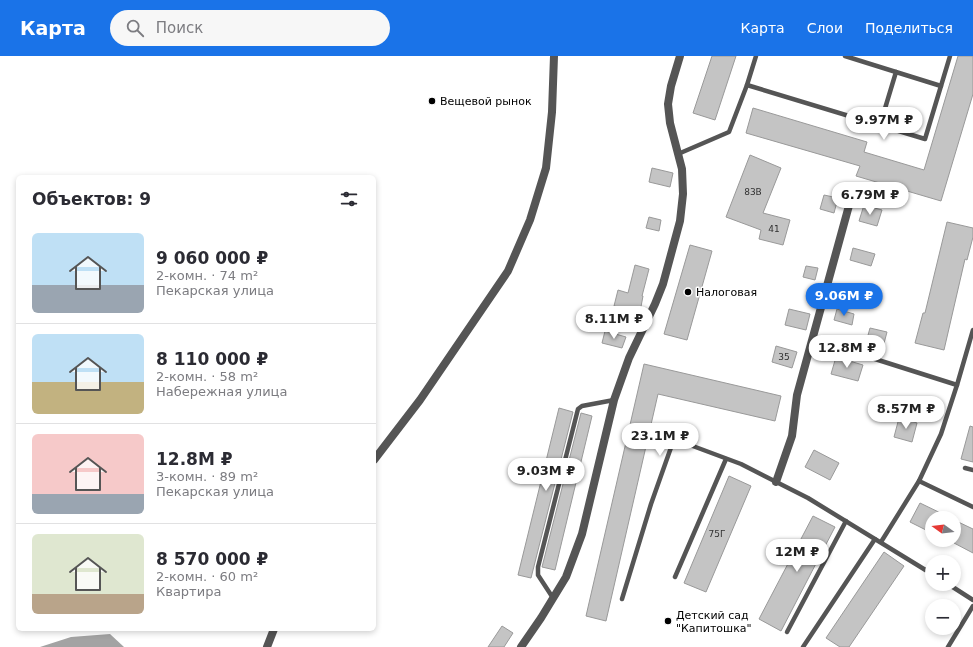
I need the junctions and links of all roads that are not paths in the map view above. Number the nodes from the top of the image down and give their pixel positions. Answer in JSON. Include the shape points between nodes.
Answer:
{"nodes":[{"id":1,"x":554,"y":56,"type":"edge"},
{"id":2,"x":680,"y":56,"type":"edge"},
{"id":3,"x":756,"y":56,"type":"edge"},
{"id":4,"x":844,"y":56,"type":"edge"},
{"id":5,"x":950,"y":56,"type":"edge"},
{"id":6,"x":896,"y":72,"type":"junction"},
{"id":7,"x":747,"y":85,"type":"junction"},
{"id":8,"x":941,"y":86,"type":"junction"},
{"id":9,"x":880,"y":125,"type":"junction"},
{"id":10,"x":678,"y":154,"type":"junction"},
{"id":11,"x":853,"y":192,"type":"dead end"},
{"id":12,"x":973,"y":330,"type":"edge"},
{"id":13,"x":812,"y":340,"type":"junction"},
{"id":14,"x":956,"y":385,"type":"junction"},
{"id":15,"x":614,"y":400,"type":"junction"},
{"id":16,"x":376,"y":457,"type":"edge"},
{"id":17,"x":726,"y":458,"type":"junction"},
{"id":18,"x":965,"y":468,"type":"dead end"},
{"id":19,"x":973,"y":470,"type":"edge"},
{"id":20,"x":919,"y":481,"type":"junction"},
{"id":21,"x":776,"y":482,"type":"junction"},
{"id":22,"x":973,"y":507,"type":"edge"},
{"id":23,"x":846,"y":521,"type":"junction"},
{"id":24,"x":875,"y":539,"type":"junction"},
{"id":25,"x":881,"y":542,"type":"junction"},
{"id":26,"x":925,"y":570,"type":"edge"},
{"id":27,"x":675,"y":577,"type":"dead end"},
{"id":28,"x":959,"y":591,"type":"edge"},
{"id":29,"x":553,"y":598,"type":"junction"},
{"id":30,"x":622,"y":599,"type":"dead end"},
{"id":31,"x":973,"y":600,"type":"edge"},
{"id":32,"x":973,"y":606,"type":"edge"},
{"id":33,"x":273,"y":631,"type":"edge"},
{"id":34,"x":787,"y":632,"type":"dead end"},
{"id":35,"x":267,"y":647,"type":"edge"},
{"id":36,"x":521,"y":647,"type":"edge"},
{"id":37,"x":803,"y":647,"type":"edge"},
{"id":38,"x":948,"y":647,"type":"edge"}],
"edges":[{"from":1,"to":16,"type":"street","via":[[546,168],[530,220],[508,271],[420,400]]},
{"from":2,"to":10,"type":"street","via":[[668,104]]},
{"from":3,"to":7,"type":"lane"},
{"from":4,"to":6,"type":"lane"},
{"from":5,"to":8,"type":"lane"},
{"from":6,"to":8,"type":"lane"},
{"from":6,"to":9,"type":"lane"},
{"from":7,"to":9,"type":"lane"},
{"from":7,"to":10,"type":"lane","via":[[729,132]]},
{"from":8,"to":9,"type":"lane","via":[[925,139]]},
{"from":10,"to":15,"type":"street","via":[[682,169],[683,194],[680,220],[663,284],[629,358]]},
{"from":11,"to":13,"type":"street"},
{"from":12,"to":14,"type":"lane"},
{"from":13,"to":14,"type":"lane"},
{"from":13,"to":21,"type":"street","via":[[797,395],[792,436]]},
{"from":14,"to":20,"type":"lane","via":[[941,434]]},
{"from":15,"to":29,"type":"street","via":[[582,534],[566,577]]},
{"from":15,"to":29,"type":"lane","via":[[578,409],[538,567],[538,575]]},
{"from":17,"to":21,"type":"lane"},
{"from":17,"to":27,"type":"lane"},
{"from":17,"to":30,"type":"lane","via":[[674,438]]},
{"from":18,"to":19,"type":"lane"},
{"from":20,"to":22,"type":"lane"},
{"from":20,"to":25,"type":"lane"},
{"from":21,"to":23,"type":"lane"},
{"from":23,"to":24,"type":"lane"},
{"from":23,"to":34,"type":"lane"},
{"from":24,"to":25,"type":"lane"},
{"from":24,"to":37,"type":"lane"},
{"from":25,"to":26,"type":"lane"},
{"from":28,"to":31,"type":"lane"},
{"from":29,"to":36,"type":"street"},
{"from":32,"to":38,"type":"lane"},
{"from":33,"to":35,"type":"street"}]}
